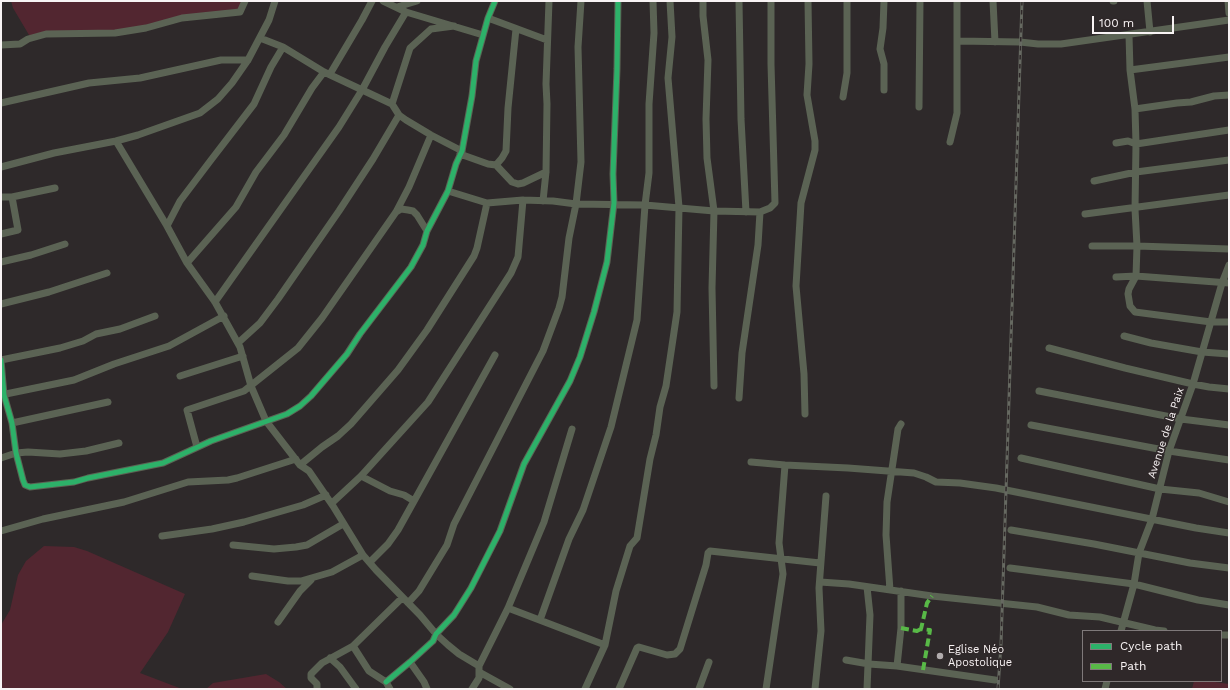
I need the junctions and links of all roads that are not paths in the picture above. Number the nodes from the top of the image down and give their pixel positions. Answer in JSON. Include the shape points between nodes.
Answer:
{"nodes":[{"id":1,"x":245,"y":1,"type":"edge"},
{"id":2,"x":275,"y":1,"type":"edge"},
{"id":3,"x":372,"y":1,"type":"edge"},
{"id":4,"x":384,"y":1,"type":"edge"},
{"id":5,"x":416,"y":1,"type":"edge"},
{"id":6,"x":495,"y":1,"type":"edge"},
{"id":7,"x":549,"y":1,"type":"edge"},
{"id":8,"x":581,"y":1,"type":"edge"},
{"id":9,"x":618,"y":1,"type":"edge"},
{"id":10,"x":653,"y":1,"type":"edge"},
{"id":11,"x":670,"y":1,"type":"edge"},
{"id":12,"x":703,"y":1,"type":"edge"},
{"id":13,"x":739,"y":1,"type":"edge"},
{"id":14,"x":771,"y":1,"type":"edge"},
{"id":15,"x":808,"y":1,"type":"edge"},
{"id":16,"x":847,"y":1,"type":"edge"},
{"id":17,"x":884,"y":1,"type":"edge"},
{"id":18,"x":920,"y":1,"type":"edge"},
{"id":19,"x":957,"y":1,"type":"edge"},
{"id":20,"x":994,"y":1,"type":"edge"},
{"id":21,"x":1147,"y":1,"type":"edge"},
{"id":22,"x":1228,"y":1,"type":"edge"},
{"id":23,"x":397,"y":7,"type":"junction"},
{"id":24,"x":406,"y":12,"type":"junction"},
{"id":25,"x":1229,"y":13,"type":"edge"},
{"id":26,"x":488,"y":18,"type":"junction"},
{"id":27,"x":1229,"y":20,"type":"edge"},
{"id":28,"x":454,"y":26,"type":"junction"},
{"id":29,"x":516,"y":29,"type":"junction"},
{"id":30,"x":1150,"y":32,"type":"junction"},
{"id":31,"x":483,"y":35,"type":"junction"},
{"id":32,"x":1129,"y":35,"type":"junction"},
{"id":33,"x":260,"y":38,"type":"junction"},
{"id":34,"x":547,"y":40,"type":"junction"},
{"id":35,"x":958,"y":41,"type":"junction"},
{"id":36,"x":995,"y":42,"type":"junction"},
{"id":37,"x":1,"y":45,"type":"edge"},
{"id":38,"x":282,"y":48,"type":"junction"},
{"id":39,"x":1229,"y":57,"type":"edge"},
{"id":40,"x":248,"y":60,"type":"junction"},
{"id":41,"x":1130,"y":70,"type":"junction"},
{"id":42,"x":327,"y":73,"type":"junction"},
{"id":43,"x":362,"y":90,"type":"junction"},
{"id":44,"x":884,"y":90,"type":"dead end"},
{"id":45,"x":1229,"y":95,"type":"edge"},
{"id":46,"x":843,"y":97,"type":"dead end"},
{"id":47,"x":1,"y":103,"type":"edge"},
{"id":48,"x":392,"y":104,"type":"junction"},
{"id":49,"x":918,"y":107,"type":"dead end"},
{"id":50,"x":1135,"y":109,"type":"junction"},
{"id":51,"x":400,"y":115,"type":"junction"},
{"id":52,"x":1229,"y":130,"type":"edge"},
{"id":53,"x":431,"y":135,"type":"junction"},
{"id":54,"x":116,"y":141,"type":"junction"},
{"id":55,"x":950,"y":142,"type":"dead end"},
{"id":56,"x":1116,"y":143,"type":"dead end"},
{"id":57,"x":1136,"y":144,"type":"junction"},
{"id":58,"x":461,"y":152,"type":"junction"},
{"id":59,"x":1229,"y":160,"type":"edge"},
{"id":60,"x":496,"y":165,"type":"junction"},
{"id":61,"x":1,"y":166,"type":"edge"},
{"id":62,"x":546,"y":172,"type":"junction"},
{"id":63,"x":1136,"y":172,"type":"junction"},
{"id":64,"x":1094,"y":181,"type":"dead end"},
{"id":65,"x":56,"y":188,"type":"dead end"},
{"id":66,"x":448,"y":191,"type":"junction"},
{"id":67,"x":1229,"y":195,"type":"edge"},
{"id":68,"x":12,"y":196,"type":"junction"},
{"id":69,"x":1,"y":197,"type":"edge"},
{"id":70,"x":523,"y":200,"type":"junction"},
{"id":71,"x":543,"y":201,"type":"junction"},
{"id":72,"x":488,"y":203,"type":"junction"},
{"id":73,"x":576,"y":204,"type":"junction"},
{"id":74,"x":614,"y":205,"type":"junction"},
{"id":75,"x":645,"y":205,"type":"junction"},
{"id":76,"x":679,"y":207,"type":"junction"},
{"id":77,"x":1135,"y":209,"type":"junction"},
{"id":78,"x":714,"y":211,"type":"junction"},
{"id":79,"x":396,"y":212,"type":"junction"},
{"id":80,"x":746,"y":212,"type":"junction"},
{"id":81,"x":760,"y":212,"type":"junction"},
{"id":82,"x":1085,"y":214,"type":"dead end"},
{"id":83,"x":168,"y":226,"type":"junction"},
{"id":84,"x":427,"y":231,"type":"junction"},
{"id":85,"x":1,"y":234,"type":"edge"},
{"id":86,"x":65,"y":244,"type":"dead end"},
{"id":87,"x":1092,"y":246,"type":"dead end"},
{"id":88,"x":1137,"y":246,"type":"junction"},
{"id":89,"x":1229,"y":249,"type":"edge"},
{"id":90,"x":1,"y":262,"type":"edge"},
{"id":91,"x":187,"y":263,"type":"junction"},
{"id":92,"x":1229,"y":265,"type":"edge"},
{"id":93,"x":107,"y":273,"type":"dead end"},
{"id":94,"x":1136,"y":276,"type":"junction"},
{"id":95,"x":1116,"y":277,"type":"dead end"},
{"id":96,"x":1225,"y":283,"type":"edge"},
{"id":97,"x":215,"y":302,"type":"junction"},
{"id":98,"x":1,"y":304,"type":"edge"},
{"id":99,"x":155,"y":316,"type":"dead end"},
{"id":100,"x":224,"y":316,"type":"junction"},
{"id":101,"x":1211,"y":322,"type":"junction"},
{"id":102,"x":1229,"y":322,"type":"edge"},
{"id":103,"x":1124,"y":336,"type":"dead end"},
{"id":104,"x":238,"y":344,"type":"junction"},
{"id":105,"x":1049,"y":348,"type":"dead end"},
{"id":106,"x":1202,"y":352,"type":"junction"},
{"id":107,"x":1229,"y":354,"type":"edge"},
{"id":108,"x":495,"y":355,"type":"dead end"},
{"id":109,"x":243,"y":356,"type":"junction"},
{"id":110,"x":1,"y":360,"type":"edge"},
{"id":111,"x":180,"y":376,"type":"dead end"},
{"id":112,"x":1193,"y":384,"type":"junction"},
{"id":113,"x":251,"y":386,"type":"junction"},
{"id":114,"x":714,"y":386,"type":"dead end"},
{"id":115,"x":1229,"y":389,"type":"edge"},
{"id":116,"x":1039,"y":391,"type":"dead end"},
{"id":117,"x":3,"y":395,"type":"edge"},
{"id":118,"x":739,"y":398,"type":"dead end"},
{"id":119,"x":108,"y":402,"type":"dead end"},
{"id":120,"x":806,"y":414,"type":"dead end"},
{"id":121,"x":1181,"y":419,"type":"junction"},
{"id":122,"x":266,"y":422,"type":"junction"},
{"id":123,"x":12,"y":423,"type":"junction"},
{"id":124,"x":901,"y":424,"type":"dead end"},
{"id":125,"x":1031,"y":425,"type":"dead end"},
{"id":126,"x":1229,"y":425,"type":"edge"},
{"id":127,"x":572,"y":429,"type":"dead end"},
{"id":128,"x":119,"y":443,"type":"dead end"},
{"id":129,"x":197,"y":447,"type":"junction"},
{"id":130,"x":1169,"y":451,"type":"junction"},
{"id":131,"x":16,"y":453,"type":"junction"},
{"id":132,"x":1,"y":458,"type":"edge"},
{"id":133,"x":1021,"y":458,"type":"dead end"},
{"id":134,"x":1229,"y":460,"type":"edge"},
{"id":135,"x":298,"y":462,"type":"junction"},
{"id":136,"x":751,"y":462,"type":"dead end"},
{"id":137,"x":785,"y":465,"type":"junction"},
{"id":138,"x":891,"y":472,"type":"junction"},
{"id":139,"x":361,"y":476,"type":"junction"},
{"id":140,"x":1160,"y":489,"type":"junction"},
{"id":141,"x":326,"y":495,"type":"junction"},
{"id":142,"x":826,"y":496,"type":"dead end"},
{"id":143,"x":414,"y":501,"type":"junction"},
{"id":144,"x":1229,"y":502,"type":"edge"},
{"id":145,"x":332,"y":503,"type":"junction"},
{"id":146,"x":1152,"y":519,"type":"junction"},
{"id":147,"x":343,"y":524,"type":"junction"},
{"id":148,"x":1011,"y":530,"type":"dead end"},
{"id":149,"x":1,"y":531,"type":"edge"},
{"id":150,"x":1229,"y":533,"type":"edge"},
{"id":151,"x":162,"y":536,"type":"dead end"},
{"id":152,"x":233,"y":545,"type":"dead end"},
{"id":153,"x":1139,"y":553,"type":"junction"},
{"id":154,"x":363,"y":555,"type":"junction"},
{"id":155,"x":782,"y":559,"type":"junction"},
{"id":156,"x":370,"y":562,"type":"junction"},
{"id":157,"x":820,"y":563,"type":"junction"},
{"id":158,"x":1010,"y":568,"type":"dead end"},
{"id":159,"x":1229,"y":568,"type":"edge"},
{"id":160,"x":252,"y":576,"type":"dead end"},
{"id":161,"x":318,"y":577,"type":"junction"},
{"id":162,"x":820,"y":582,"type":"junction"},
{"id":163,"x":1134,"y":584,"type":"junction"},
{"id":164,"x":867,"y":587,"type":"junction"},
{"id":165,"x":890,"y":590,"type":"junction"},
{"id":166,"x":901,"y":591,"type":"junction"},
{"id":167,"x":405,"y":600,"type":"junction"},
{"id":168,"x":1229,"y":605,"type":"edge"},
{"id":169,"x":508,"y":608,"type":"junction"},
{"id":170,"x":540,"y":620,"type":"junction"},
{"id":171,"x":278,"y":622,"type":"dead end"},
{"id":172,"x":1123,"y":622,"type":"junction"},
{"id":173,"x":1120,"y":630,"type":"edge"},
{"id":174,"x":1155,"y":630,"type":"edge"},
{"id":175,"x":436,"y":634,"type":"junction"},
{"id":176,"x":605,"y":645,"type":"junction"},
{"id":177,"x":353,"y":646,"type":"junction"},
{"id":178,"x":330,"y":658,"type":"junction"},
{"id":179,"x":846,"y":660,"type":"dead end"},
{"id":180,"x":410,"y":662,"type":"junction"},
{"id":181,"x":709,"y":662,"type":"dead end"},
{"id":182,"x":869,"y":664,"type":"junction"},
{"id":183,"x":897,"y":666,"type":"junction"},
{"id":184,"x":479,"y":669,"type":"junction"},
{"id":185,"x":995,"y":680,"type":"dead end"},
{"id":186,"x":386,"y":682,"type":"junction"},
{"id":187,"x":317,"y":689,"type":"edge"},
{"id":188,"x":356,"y":689,"type":"edge"},
{"id":189,"x":390,"y":689,"type":"edge"},
{"id":190,"x":427,"y":689,"type":"edge"},
{"id":191,"x":472,"y":689,"type":"edge"},
{"id":192,"x":510,"y":689,"type":"edge"},
{"id":193,"x":585,"y":689,"type":"edge"},
{"id":194,"x":619,"y":689,"type":"edge"},
{"id":195,"x":699,"y":689,"type":"edge"},
{"id":196,"x":766,"y":689,"type":"edge"},
{"id":197,"x":815,"y":689,"type":"edge"},
{"id":198,"x":867,"y":689,"type":"edge"}],
"edges":[{"from":1,"to":37,"type":"street","via":[[240,12],[182,18],[115,33],[46,34],[20,44]]},
{"from":2,"to":33,"type":"street"},
{"from":3,"to":42,"type":"street"},
{"from":4,"to":23,"type":"street"},
{"from":5,"to":23,"type":"street"},
{"from":6,"to":26,"type":"street"},
{"from":7,"to":34,"type":"street"},
{"from":8,"to":73,"type":"street","via":[[578,46],[581,162]]},
{"from":9,"to":74,"type":"street"},
{"from":10,"to":75,"type":"street","via":[[649,173]]},
{"from":11,"to":76,"type":"street","via":[[672,37],[668,78]]},
{"from":12,"to":78,"type":"street","via":[[708,60],[707,158]]},
{"from":13,"to":80,"type":"street"},
{"from":14,"to":81,"type":"street","via":[[775,203]]},
{"from":15,"to":120,"type":"street","via":[[807,95],[815,146],[801,203],[796,286]]},
{"from":16,"to":46,"type":"street","via":[[847,73]]},
{"from":17,"to":44,"type":"street","via":[[880,49],[884,64]]},
{"from":18,"to":49,"type":"street"},
{"from":19,"to":35,"type":"street"},
{"from":20,"to":36,"type":"street"},
{"from":21,"to":30,"type":"street"},
{"from":22,"to":25,"type":"street"},
{"from":23,"to":24,"type":"street"},
{"from":24,"to":28,"type":"street"},
{"from":24,"to":43,"type":"street"},
{"from":26,"to":29,"type":"street"},
{"from":26,"to":31,"type":"street"},
{"from":27,"to":30,"type":"street"},
{"from":28,"to":31,"type":"street"},
{"from":28,"to":48,"type":"street","via":[[431,29],[410,48]]},
{"from":29,"to":34,"type":"street"},
{"from":29,"to":60,"type":"street","via":[[506,150]]},
{"from":30,"to":32,"type":"street"},
{"from":31,"to":58,"type":"street","via":[[476,61]]},
{"from":32,"to":36,"type":"street","via":[[1061,44]]},
{"from":32,"to":41,"type":"street"},
{"from":33,"to":38,"type":"street"},
{"from":33,"to":40,"type":"street"},
{"from":34,"to":62,"type":"street"},
{"from":35,"to":36,"type":"street"},
{"from":35,"to":55,"type":"street","via":[[957,113]]},
{"from":38,"to":42,"type":"street"},
{"from":38,"to":83,"type":"street","via":[[270,67],[254,104],[180,201]]},
{"from":39,"to":41,"type":"street"},
{"from":40,"to":47,"type":"street","via":[[221,60],[140,78],[89,83]]},
{"from":40,"to":54,"type":"street","via":[[218,99],[200,113],[138,136]]},
{"from":41,"to":50,"type":"street"},
{"from":42,"to":43,"type":"street"},
{"from":42,"to":91,"type":"street","via":[[312,88],[236,207]]},
{"from":43,"to":48,"type":"street"},
{"from":43,"to":97,"type":"street","via":[[339,127]]},
{"from":45,"to":50,"type":"street"},
{"from":48,"to":51,"type":"street"},
{"from":50,"to":57,"type":"street"},
{"from":51,"to":53,"type":"street"},
{"from":51,"to":104,"type":"street","via":[[339,211],[278,299],[260,323]]},
{"from":52,"to":57,"type":"street"},
{"from":53,"to":58,"type":"street"},
{"from":53,"to":79,"type":"street"},
{"from":54,"to":61,"type":"street"},
{"from":54,"to":83,"type":"street"},
{"from":56,"to":57,"type":"street","via":[[1128,141]]},
{"from":57,"to":63,"type":"street"},
{"from":58,"to":60,"type":"street"},
{"from":58,"to":66,"type":"street"},
{"from":59,"to":63,"type":"street"},
{"from":60,"to":62,"type":"street","via":[[512,182],[518,184],[524,184]]},
{"from":62,"to":71,"type":"street"},
{"from":63,"to":64,"type":"street"},
{"from":63,"to":77,"type":"street"},
{"from":65,"to":68,"type":"street"},
{"from":66,"to":72,"type":"street"},
{"from":66,"to":84,"type":"street"},
{"from":67,"to":77,"type":"street"},
{"from":68,"to":69,"type":"street"},
{"from":68,"to":85,"type":"street","via":[[18,230]]},
{"from":70,"to":71,"type":"street"},
{"from":70,"to":72,"type":"street"},
{"from":70,"to":139,"type":"street","via":[[518,256],[511,273],[428,402]]},
{"from":71,"to":73,"type":"street"},
{"from":72,"to":135,"type":"street","via":[[474,256],[398,370],[338,436]]},
{"from":73,"to":74,"type":"street"},
{"from":73,"to":167,"type":"street","via":[[562,297],[550,336],[454,524],[447,545],[419,591]]},
{"from":74,"to":75,"type":"street"},
{"from":74,"to":175,"type":"street","via":[[606,262],[594,312],[575,369],[524,464],[500,531],[471,588],[454,615]]},
{"from":75,"to":76,"type":"street"},
{"from":75,"to":170,"type":"street","via":[[637,320],[626,370],[611,427],[583,510]]},
{"from":76,"to":78,"type":"street"},
{"from":76,"to":176,"type":"street","via":[[679,301],[666,386],[650,459],[637,538],[630,546],[616,591]]},
{"from":77,"to":82,"type":"street"},
{"from":77,"to":88,"type":"street"},
{"from":78,"to":80,"type":"street"},
{"from":78,"to":114,"type":"street"},
{"from":79,"to":84,"type":"street","via":[[401,209],[413,211]]},
{"from":79,"to":113,"type":"street","via":[[298,348]]},
{"from":80,"to":81,"type":"street"},
{"from":81,"to":118,"type":"street","via":[[758,245],[742,353]]},
{"from":83,"to":91,"type":"street"},
{"from":84,"to":122,"type":"street","via":[[424,245],[411,267],[332,372],[300,406]]},
{"from":86,"to":90,"type":"street"},
{"from":87,"to":88,"type":"street"},
{"from":88,"to":89,"type":"street"},
{"from":88,"to":94,"type":"street"},
{"from":91,"to":97,"type":"street"},
{"from":92,"to":96,"type":"street","name":"Avenue de la Paix"},
{"from":93,"to":98,"type":"street"},
{"from":94,"to":95,"type":"street"},
{"from":94,"to":96,"type":"street"},
{"from":94,"to":101,"type":"street","via":[[1128,294],[1130,306],[1135,312]]},
{"from":96,"to":101,"type":"street","name":"Avenue de la Paix"},
{"from":97,"to":100,"type":"street"},
{"from":99,"to":110,"type":"street","via":[[60,348]]},
{"from":100,"to":104,"type":"street"},
{"from":100,"to":117,"type":"street","via":[[169,346],[74,380]]},
{"from":101,"to":102,"type":"street"},
{"from":101,"to":106,"type":"street","name":"Avenue de la Paix"},
{"from":103,"to":106,"type":"street"},
{"from":104,"to":109,"type":"street"},
{"from":105,"to":112,"type":"street"},
{"from":106,"to":107,"type":"street"},
{"from":106,"to":112,"type":"street","name":"Avenue de la Paix"},
{"from":108,"to":143,"type":"street"},
{"from":109,"to":111,"type":"street"},
{"from":109,"to":113,"type":"street"},
{"from":110,"to":117,"type":"street"},
{"from":112,"to":115,"type":"street"},
{"from":112,"to":121,"type":"street","name":"Avenue de la Paix"},
{"from":113,"to":122,"type":"street"},
{"from":113,"to":129,"type":"street","via":[[244,391],[187,410]]},
{"from":116,"to":121,"type":"street"},
{"from":117,"to":123,"type":"street"},
{"from":119,"to":123,"type":"street"},
{"from":121,"to":126,"type":"street"},
{"from":121,"to":130,"type":"street","name":"Avenue de la Paix"},
{"from":122,"to":129,"type":"street"},
{"from":122,"to":135,"type":"street"},
{"from":123,"to":131,"type":"street"},
{"from":124,"to":138,"type":"street","via":[[898,428]]},
{"from":125,"to":130,"type":"street"},
{"from":127,"to":169,"type":"street","via":[[544,522]]},
{"from":128,"to":131,"type":"street","via":[[60,454]]},
{"from":129,"to":131,"type":"street","via":[[169,461],[149,467],[74,482],[30,487],[22,480]]},
{"from":130,"to":134,"type":"street"},
{"from":130,"to":140,"type":"street","name":"Avenue de la Paix"},
{"from":131,"to":132,"type":"street"},
{"from":133,"to":140,"type":"street"},
{"from":135,"to":141,"type":"street","via":[[309,470]]},
{"from":135,"to":149,"type":"street","via":[[232,479],[188,482],[124,502],[43,519]]},
{"from":136,"to":137,"type":"street"},
{"from":137,"to":138,"type":"street"},
{"from":137,"to":155,"type":"street","via":[[779,543]]},
{"from":138,"to":146,"type":"street","via":[[914,474],[936,482],[996,488]]},
{"from":138,"to":165,"type":"street","via":[[886,535]]},
{"from":139,"to":143,"type":"street"},
{"from":139,"to":145,"type":"street"},
{"from":140,"to":144,"type":"street","via":[[1199,493]]},
{"from":140,"to":146,"type":"street","name":"Avenue de la Paix"},
{"from":141,"to":145,"type":"street"},
{"from":141,"to":151,"type":"street","via":[[303,505],[239,523]]},
{"from":142,"to":157,"type":"street"},
{"from":143,"to":156,"type":"street","via":[[393,538]]},
{"from":145,"to":147,"type":"street"},
{"from":146,"to":150,"type":"street"},
{"from":146,"to":153,"type":"street","name":"Avenue de la Paix"},
{"from":147,"to":152,"type":"street","via":[[307,545],[274,549]]},
{"from":147,"to":154,"type":"street"},
{"from":148,"to":153,"type":"street"},
{"from":153,"to":159,"type":"street"},
{"from":153,"to":163,"type":"street","name":"Avenue de la Paix"},
{"from":154,"to":156,"type":"street"},
{"from":154,"to":161,"type":"street"},
{"from":155,"to":157,"type":"street"},
{"from":155,"to":194,"type":"street","via":[[708,553],[680,649],[675,654],[667,654],[642,646],[637,648]]},
{"from":155,"to":196,"type":"street","via":[[783,574]]},
{"from":156,"to":167,"type":"street"},
{"from":157,"to":162,"type":"street"},
{"from":158,"to":163,"type":"street"},
{"from":160,"to":161,"type":"street","via":[[288,582]]},
{"from":161,"to":171,"type":"street","via":[[309,580]]},
{"from":162,"to":164,"type":"street"},
{"from":162,"to":197,"type":"street","via":[[821,631]]},
{"from":163,"to":168,"type":"street"},
{"from":163,"to":172,"type":"street","name":"Avenue de la Paix"},
{"from":164,"to":165,"type":"street"},
{"from":164,"to":182,"type":"street","via":[[870,615]]},
{"from":165,"to":166,"type":"street"},
{"from":166,"to":172,"type":"street","via":[[1037,607]]},
{"from":166,"to":183,"type":"street"},
{"from":167,"to":175,"type":"street"},
{"from":167,"to":177,"type":"street"},
{"from":169,"to":170,"type":"street"},
{"from":169,"to":184,"type":"street"},
{"from":170,"to":176,"type":"street"},
{"from":172,"to":173,"type":"street","name":"Avenue de la Paix"},
{"from":172,"to":174,"type":"street"},
{"from":175,"to":180,"type":"street","via":[[433,641]]},
{"from":175,"to":184,"type":"street"},
{"from":176,"to":193,"type":"street"},
{"from":177,"to":178,"type":"street"},
{"from":177,"to":186,"type":"street","via":[[369,671]]},
{"from":178,"to":187,"type":"street","via":[[312,674],[311,678],[317,684]]},
{"from":178,"to":188,"type":"street"},
{"from":179,"to":182,"type":"street"},
{"from":180,"to":186,"type":"street"},
{"from":180,"to":190,"type":"street"},
{"from":181,"to":195,"type":"street"},
{"from":182,"to":183,"type":"street"},
{"from":182,"to":198,"type":"street"},
{"from":183,"to":185,"type":"street"},
{"from":184,"to":191,"type":"street","via":[[479,678]]},
{"from":184,"to":192,"type":"street"},
{"from":186,"to":189,"type":"street"}]}
